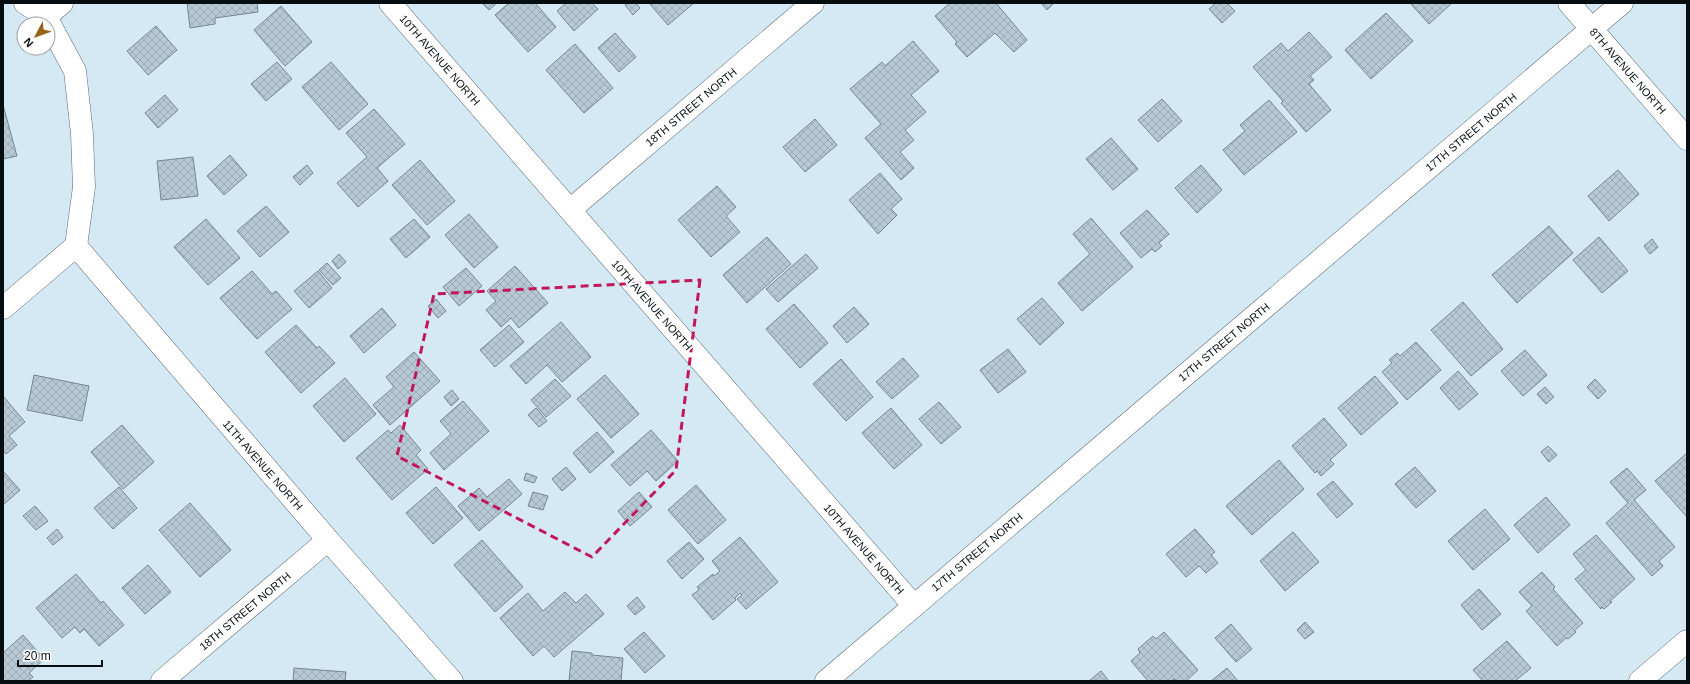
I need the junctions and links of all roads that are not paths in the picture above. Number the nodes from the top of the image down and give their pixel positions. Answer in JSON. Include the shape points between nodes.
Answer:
{"nodes":[{"id":1,"x":25,"y":3,"type":"edge"},
{"id":2,"x":390,"y":3,"type":"edge"},
{"id":3,"x":813,"y":3,"type":"edge"},
{"id":4,"x":1569,"y":3,"type":"edge"},
{"id":5,"x":1622,"y":3,"type":"edge"},
{"id":6,"x":54,"y":10,"type":"edge"},
{"id":7,"x":1592,"y":29,"type":"junction"},
{"id":8,"x":1687,"y":139,"type":"edge"},
{"id":9,"x":570,"y":210,"type":"junction"},
{"id":10,"x":76,"y":246,"type":"junction"},
{"id":11,"x":3,"y":308,"type":"edge"},
{"id":12,"x":328,"y":540,"type":"junction"},
{"id":13,"x":914,"y":606,"type":"junction"},
{"id":14,"x":1687,"y":641,"type":"edge"},
{"id":15,"x":162,"y":681,"type":"edge"},
{"id":16,"x":452,"y":681,"type":"edge"},
{"id":17,"x":826,"y":681,"type":"edge"},
{"id":18,"x":1640,"y":681,"type":"edge"}],
"edges":[{"from":1,"to":6,"type":"street"},
{"from":2,"to":9,"type":"street","name":"10TH AVENUE NORTH"},
{"from":3,"to":9,"type":"street","name":"18TH STREET NORTH"},
{"from":4,"to":7,"type":"street","name":"8TH AVENUE NORTH"},
{"from":5,"to":7,"type":"street","name":"17TH STREET NORTH"},
{"from":6,"to":10,"type":"street","via":[[75,71],[82,134],[84,187]]},
{"from":7,"to":8,"type":"street","name":"8TH AVENUE NORTH"},
{"from":7,"to":13,"type":"street","name":"17TH STREET NORTH"},
{"from":9,"to":13,"type":"street","name":"10TH AVENUE NORTH"},
{"from":10,"to":11,"type":"street"},
{"from":10,"to":12,"type":"street","name":"11TH AVENUE NORTH"},
{"from":12,"to":15,"type":"street","name":"18TH STREET NORTH"},
{"from":12,"to":16,"type":"street","name":"11TH AVENUE NORTH"},
{"from":13,"to":17,"type":"street","name":"17TH STREET NORTH"},
{"from":14,"to":18,"type":"street"}]}
